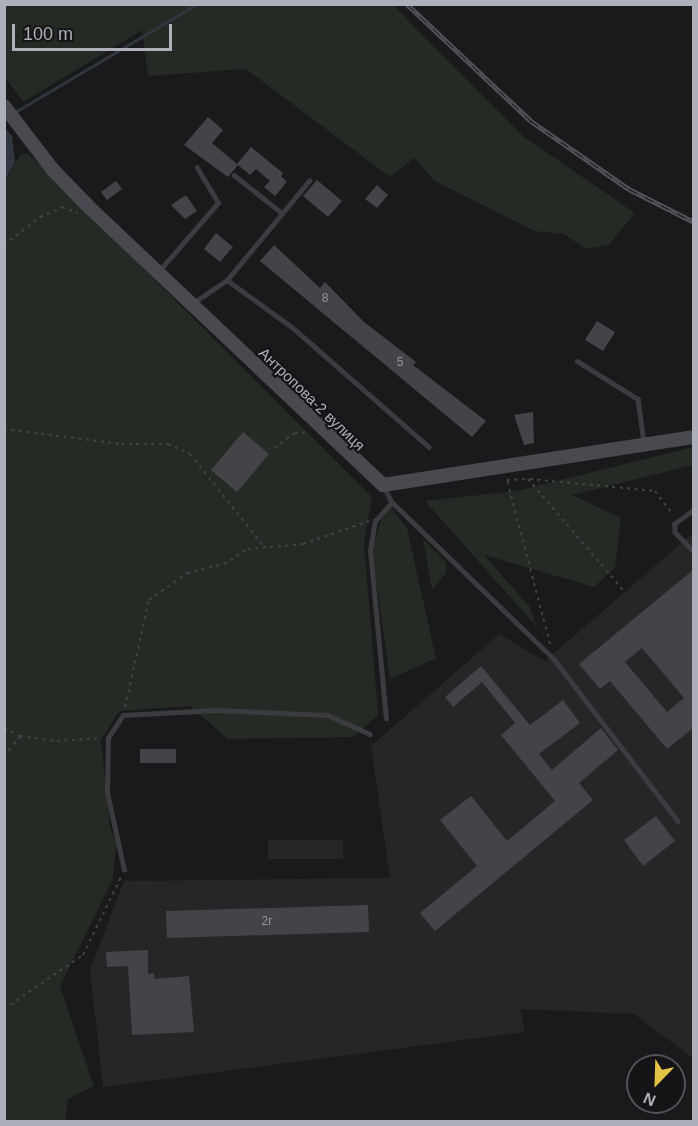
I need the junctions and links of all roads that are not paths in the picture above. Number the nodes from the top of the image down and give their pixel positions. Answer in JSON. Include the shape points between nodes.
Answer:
{"nodes":[{"id":1,"x":4,"y":106,"type":"edge"},
{"id":2,"x":197,"y":168,"type":"dead end"},
{"id":3,"x":234,"y":175,"type":"dead end"},
{"id":4,"x":309,"y":181,"type":"dead end"},
{"id":5,"x":282,"y":213,"type":"junction"},
{"id":6,"x":157,"y":273,"type":"junction"},
{"id":7,"x":227,"y":280,"type":"junction"},
{"id":8,"x":190,"y":304,"type":"junction"},
{"id":9,"x":577,"y":361,"type":"dead end"},
{"id":10,"x":693,"y":437,"type":"edge"},
{"id":11,"x":644,"y":443,"type":"junction"},
{"id":12,"x":429,"y":447,"type":"dead end"},
{"id":13,"x":383,"y":484,"type":"junction"},
{"id":14,"x":392,"y":502,"type":"junction"},
{"id":15,"x":693,"y":510,"type":"edge"},
{"id":16,"x":693,"y":552,"type":"edge"},
{"id":17,"x":386,"y":719,"type":"dead end"},
{"id":18,"x":370,"y":734,"type":"dead end"},
{"id":19,"x":678,"y":822,"type":"dead end"},
{"id":20,"x":124,"y":870,"type":"road end"}],
"edges":[{"from":1,"to":6,"type":"street","name":"Антропова-2 вулиця","via":[[90,208]]},
{"from":2,"to":6,"type":"lane","via":[[218,203]]},
{"from":3,"to":5,"type":"lane"},
{"from":4,"to":5,"type":"lane"},
{"from":5,"to":7,"type":"lane"},
{"from":6,"to":8,"type":"street","name":"Антропова-2 вулиця"},
{"from":7,"to":8,"type":"lane"},
{"from":7,"to":12,"type":"lane","via":[[292,327]]},
{"from":8,"to":13,"type":"street","name":"Антропова-2 вулиця"},
{"from":9,"to":11,"type":"lane","via":[[638,399]]},
{"from":10,"to":11,"type":"street"},
{"from":11,"to":13,"type":"street"},
{"from":13,"to":14,"type":"lane"},
{"from":14,"to":17,"type":"lane","via":[[375,521],[370,551]]},
{"from":14,"to":19,"type":"lane","via":[[554,659]]},
{"from":15,"to":16,"type":"lane","via":[[678,522],[675,532]]},
{"from":18,"to":20,"type":"lane","via":[[328,715],[216,710],[123,715],[108,738],[107,793]]}]}
